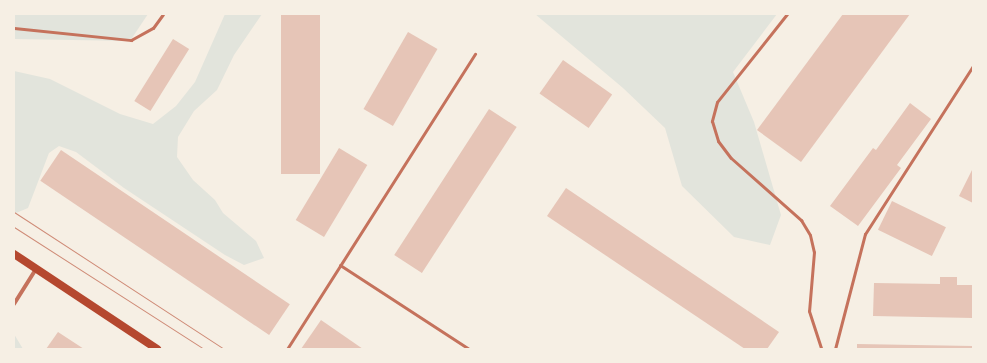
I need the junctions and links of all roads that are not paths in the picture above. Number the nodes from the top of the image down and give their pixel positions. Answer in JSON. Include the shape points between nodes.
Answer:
{"nodes":[{"id":1,"x":163,"y":14,"type":"edge"},
{"id":2,"x":786,"y":14,"type":"edge"},
{"id":3,"x":14,"y":28,"type":"edge"},
{"id":4,"x":475,"y":54,"type":"dead end"},
{"id":5,"x":973,"y":66,"type":"edge"},
{"id":6,"x":14,"y":254,"type":"edge"},
{"id":7,"x":340,"y":265,"type":"junction"},
{"id":8,"x":36,"y":269,"type":"junction"},
{"id":9,"x":14,"y":304,"type":"edge"},
{"id":10,"x":157,"y":349,"type":"edge"},
{"id":11,"x":287,"y":349,"type":"edge"},
{"id":12,"x":469,"y":349,"type":"edge"},
{"id":13,"x":821,"y":349,"type":"edge"},
{"id":14,"x":835,"y":349,"type":"edge"}],
"edges":[{"from":1,"to":3,"type":"lane","via":[[154,28],[131,40]]},
{"from":2,"to":13,"type":"lane","via":[[717,102],[712,120],[718,141],[731,158],[801,220],[810,235],[814,252],[809,311]]},
{"from":4,"to":7,"type":"lane"},
{"from":5,"to":14,"type":"lane","via":[[865,234]]},
{"from":6,"to":8,"type":"main road"},
{"from":7,"to":11,"type":"lane"},
{"from":7,"to":12,"type":"lane"},
{"from":8,"to":9,"type":"street"},
{"from":8,"to":10,"type":"main road"}]}
